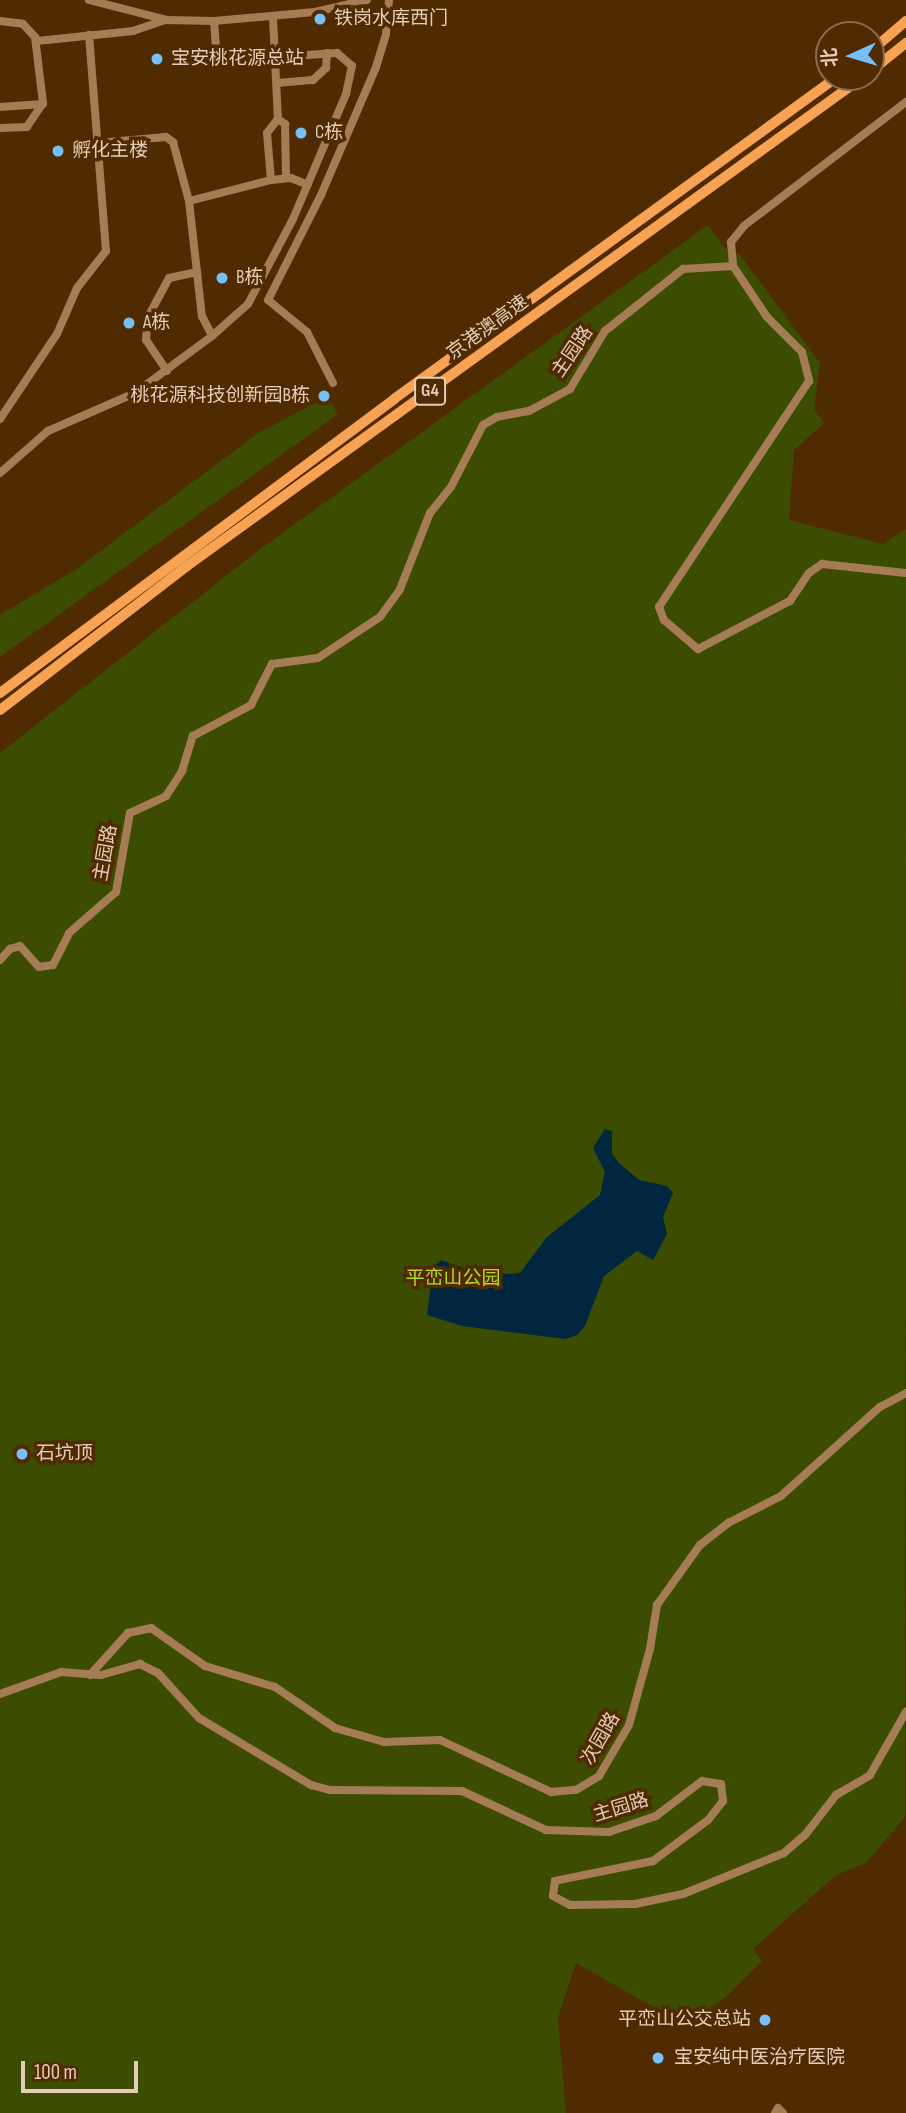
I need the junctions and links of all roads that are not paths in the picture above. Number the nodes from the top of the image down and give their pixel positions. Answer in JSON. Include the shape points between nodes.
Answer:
{"nodes":[{"id":1,"x":367,"y":0,"type":"edge"},
{"id":2,"x":389,"y":0,"type":"edge"},
{"id":3,"x":92,"y":1,"type":"edge"},
{"id":4,"x":273,"y":18,"type":"junction"},
{"id":5,"x":167,"y":20,"type":"junction"},
{"id":6,"x":0,"y":21,"type":"edge"},
{"id":7,"x":214,"y":21,"type":"junction"},
{"id":8,"x":906,"y":21,"type":"edge"},
{"id":9,"x":89,"y":35,"type":"junction"},
{"id":10,"x":885,"y":39,"type":"edge"},
{"id":11,"x":37,"y":41,"type":"junction"},
{"id":12,"x":906,"y":43,"type":"edge"},
{"id":13,"x":327,"y":53,"type":"junction"},
{"id":14,"x":276,"y":57,"type":"junction"},
{"id":15,"x":885,"y":60,"type":"edge"},
{"id":16,"x":277,"y":83,"type":"junction"},
{"id":17,"x":818,"y":91,"type":"edge"},
{"id":18,"x":844,"y":91,"type":"edge"},
{"id":19,"x":906,"y":102,"type":"edge"},
{"id":20,"x":43,"y":104,"type":"junction"},
{"id":21,"x":0,"y":107,"type":"edge"},
{"id":22,"x":278,"y":119,"type":"junction"},
{"id":23,"x":0,"y":128,"type":"edge"},
{"id":24,"x":98,"y":143,"type":"junction"},
{"id":25,"x":286,"y":178,"type":"junction"},
{"id":26,"x":271,"y":180,"type":"junction"},
{"id":27,"x":308,"y":185,"type":"junction"},
{"id":28,"x":189,"y":201,"type":"junction"},
{"id":29,"x":733,"y":266,"type":"junction"},
{"id":30,"x":197,"y":272,"type":"junction"},
{"id":31,"x":212,"y":336,"type":"junction"},
{"id":32,"x":167,"y":371,"type":"junction"},
{"id":33,"x":333,"y":383,"type":"dead end"},
{"id":34,"x":0,"y":419,"type":"edge"},
{"id":35,"x":0,"y":474,"type":"edge"},
{"id":36,"x":906,"y":573,"type":"edge"},
{"id":37,"x":0,"y":693,"type":"edge"},
{"id":38,"x":0,"y":710,"type":"edge"},
{"id":39,"x":0,"y":961,"type":"edge"},
{"id":40,"x":906,"y":1393,"type":"edge"},
{"id":41,"x":90,"y":1675,"type":"junction"},
{"id":42,"x":0,"y":1694,"type":"edge"},
{"id":43,"x":906,"y":1712,"type":"edge"}],
"edges":[{"from":1,"to":4,"type":"street"},
{"from":2,"to":33,"type":"street","via":[[386,34],[376,67],[321,195],[268,300],[307,332]]},
{"from":3,"to":5,"type":"street"},
{"from":4,"to":7,"type":"street"},
{"from":4,"to":14,"type":"street"},
{"from":5,"to":7,"type":"street"},
{"from":5,"to":9,"type":"street","via":[[133,31]]},
{"from":6,"to":11,"type":"street","via":[[23,24]]},
{"from":7,"to":14,"type":"street","via":[[217,61]]},
{"from":8,"to":10,"type":"highway"},
{"from":9,"to":11,"type":"street"},
{"from":9,"to":24,"type":"street"},
{"from":11,"to":20,"type":"street"},
{"from":12,"to":15,"type":"highway"},
{"from":13,"to":14,"type":"street"},
{"from":13,"to":16,"type":"street","via":[[326,68],[313,80]]},
{"from":13,"to":27,"type":"street","via":[[344,55],[353,73]]},
{"from":14,"to":16,"type":"street"},
{"from":16,"to":22,"type":"street"},
{"from":17,"to":37,"type":"highway","name":"京港澳高速","number":"G4","via":[[394,398]]},
{"from":18,"to":38,"type":"highway","name":"京港澳高速","number":"G4","via":[[187,566]]},
{"from":19,"to":29,"type":"street","via":[[740,229],[730,246]]},
{"from":20,"to":21,"type":"street"},
{"from":20,"to":23,"type":"street","via":[[27,127]]},
{"from":22,"to":25,"type":"street","via":[[285,124]]},
{"from":22,"to":26,"type":"street","via":[[267,133]]},
{"from":24,"to":28,"type":"street","via":[[170,139]]},
{"from":24,"to":34,"type":"street","via":[[106,251],[77,288],[57,334]]},
{"from":25,"to":26,"type":"street"},
{"from":25,"to":27,"type":"street"},
{"from":26,"to":28,"type":"street"},
{"from":27,"to":31,"type":"street","via":[[247,304]]},
{"from":28,"to":30,"type":"street"},
{"from":29,"to":36,"type":"street","via":[[767,317],[802,352],[809,381],[661,598],[661,616],[698,649],[790,601],[809,573],[822,564]]},
{"from":29,"to":39,"type":"street","name":"主园路","via":[[683,269],[605,331],[570,389],[529,411],[497,417],[483,425],[452,487],[428,518],[400,589],[380,617],[318,658],[272,664],[247,709],[193,736],[182,771],[166,796],[130,813],[116,892],[69,933],[53,965],[42,969],[20,946],[10,949]]},
{"from":30,"to":31,"type":"street","via":[[202,316]]},
{"from":30,"to":32,"type":"street","via":[[169,278],[148,317],[146,341]]},
{"from":31,"to":32,"type":"street"},
{"from":32,"to":35,"type":"street","via":[[106,408],[58,425]]},
{"from":40,"to":41,"type":"street","name":"次园路","via":[[880,1407],[781,1496],[728,1523],[700,1545],[657,1605],[629,1725],[599,1776],[576,1790],[548,1790],[440,1740],[384,1742],[335,1728],[275,1687],[200,1663],[151,1628],[128,1633]]},
{"from":41,"to":42,"type":"street","name":"主园路","via":[[61,1672]]},
{"from":41,"to":43,"type":"street","name":"主园路","via":[[127,1664],[146,1666],[199,1718],[311,1785],[330,1790],[462,1791],[546,1830],[609,1832],[656,1816],[702,1782],[718,1782],[723,1787],[723,1801],[708,1820],[653,1861],[555,1881],[553,1896],[570,1906],[635,1904],[683,1894],[784,1853],[836,1795],[870,1775]]}]}
